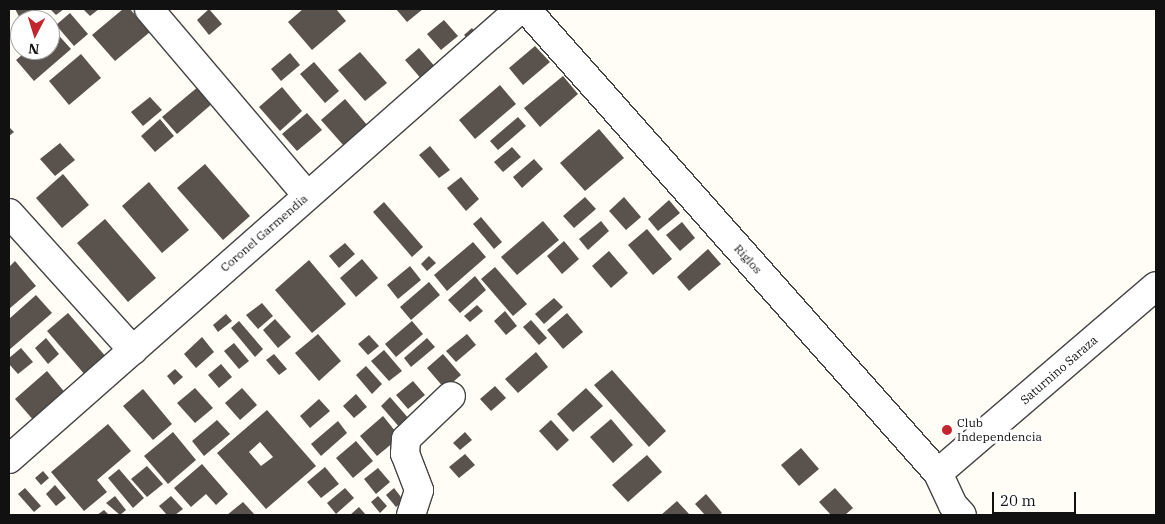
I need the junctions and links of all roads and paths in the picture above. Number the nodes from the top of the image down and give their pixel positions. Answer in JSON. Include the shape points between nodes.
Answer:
{"nodes":[{"id":1,"x":149,"y":9,"type":"edge"},
{"id":2,"x":520,"y":9,"type":"edge"},
{"id":3,"x":526,"y":9,"type":"edge"},
{"id":4,"x":307,"y":195,"type":"junction"},
{"id":5,"x":9,"y":213,"type":"edge"},
{"id":6,"x":1156,"y":286,"type":"edge"},
{"id":7,"x":132,"y":350,"type":"junction"},
{"id":8,"x":451,"y":396,"type":"dead end"},
{"id":9,"x":9,"y":459,"type":"edge"},
{"id":10,"x":938,"y":473,"type":"junction"},
{"id":11,"x":952,"y":512,"type":"edge"},
{"id":12,"x":411,"y":515,"type":"edge"}],
"edges":[{"from":1,"to":4,"type":"street"},
{"from":2,"to":4,"type":"street","name":"Coronel Garmendia"},
{"from":3,"to":10,"type":"street","name":"Riglos"},
{"from":4,"to":7,"type":"street","name":"Coronel Garmendia"},
{"from":5,"to":7,"type":"street"},
{"from":6,"to":10,"type":"street","name":"Saturnino Saraza"},
{"from":7,"to":9,"type":"street","name":"Coronel Garmendia"},
{"from":8,"to":12,"type":"street","via":[[406,438],[405,454],[419,490]]},
{"from":10,"to":11,"type":"street","name":"Riglos"}]}
